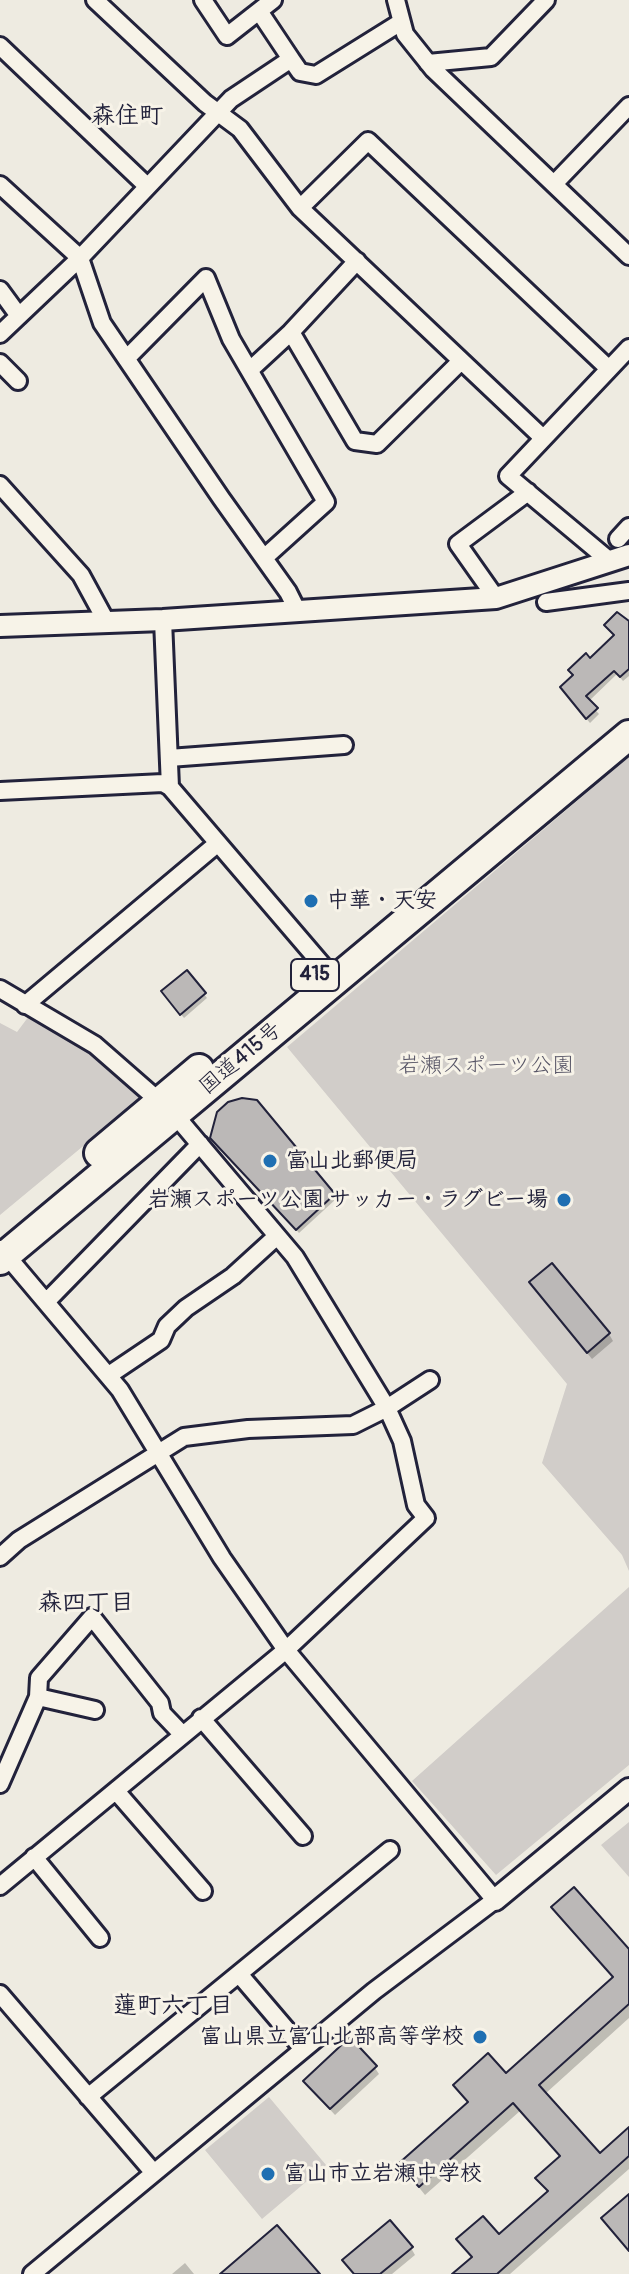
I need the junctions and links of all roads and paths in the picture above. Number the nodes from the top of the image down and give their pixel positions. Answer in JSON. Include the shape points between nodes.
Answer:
{"nodes":[{"id":1,"x":95,"y":0,"type":"edge"},
{"id":2,"x":203,"y":0,"type":"edge"},
{"id":3,"x":273,"y":0,"type":"edge"},
{"id":4,"x":396,"y":0,"type":"edge"},
{"id":5,"x":546,"y":0,"type":"edge"},
{"id":6,"x":259,"y":11,"type":"junction"},
{"id":7,"x":401,"y":22,"type":"junction"},
{"id":8,"x":0,"y":46,"type":"edge"},
{"id":9,"x":291,"y":59,"type":"junction"},
{"id":10,"x":428,"y":63,"type":"junction"},
{"id":11,"x":629,"y":106,"type":"edge"},
{"id":12,"x":218,"y":112,"type":"junction"},
{"id":13,"x":554,"y":184,"type":"junction"},
{"id":14,"x":0,"y":185,"type":"edge"},
{"id":15,"x":147,"y":186,"type":"junction"},
{"id":16,"x":300,"y":208,"type":"junction"},
{"id":17,"x":628,"y":252,"type":"edge"},
{"id":18,"x":80,"y":258,"type":"junction"},
{"id":19,"x":357,"y":261,"type":"junction"},
{"id":20,"x":0,"y":290,"type":"edge"},
{"id":21,"x":19,"y":316,"type":"junction"},
{"id":22,"x":291,"y":332,"type":"junction"},
{"id":23,"x":0,"y":334,"type":"edge"},
{"id":24,"x":629,"y":348,"type":"edge"},
{"id":25,"x":127,"y":358,"type":"junction"},
{"id":26,"x":461,"y":361,"type":"junction"},
{"id":27,"x":0,"y":363,"type":"edge"},
{"id":28,"x":251,"y":369,"type":"junction"},
{"id":29,"x":609,"y":369,"type":"junction"},
{"id":30,"x":18,"y":381,"type":"dead end"},
{"id":31,"x":543,"y":438,"type":"junction"},
{"id":32,"x":0,"y":485,"type":"edge"},
{"id":33,"x":528,"y":492,"type":"junction"},
{"id":34,"x":622,"y":546,"type":"edge"},
{"id":35,"x":264,"y":558,"type":"junction"},
{"id":36,"x":629,"y":591,"type":"edge"},
{"id":37,"x":496,"y":598,"type":"junction"},
{"id":38,"x":546,"y":602,"type":"dead end"},
{"id":39,"x":298,"y":612,"type":"junction"},
{"id":40,"x":163,"y":620,"type":"junction"},
{"id":41,"x":106,"y":621,"type":"junction"},
{"id":42,"x":0,"y":626,"type":"edge"},
{"id":43,"x":629,"y":713,"type":"edge"},
{"id":44,"x":629,"y":735,"type":"edge"},
{"id":45,"x":344,"y":745,"type":"dead end"},
{"id":46,"x":169,"y":758,"type":"junction"},
{"id":47,"x":170,"y":787,"type":"junction"},
{"id":48,"x":0,"y":791,"type":"edge"},
{"id":49,"x":218,"y":843,"type":"junction"},
{"id":50,"x":324,"y":967,"type":"junction"},
{"id":51,"x":0,"y":989,"type":"edge"},
{"id":52,"x":25,"y":1005,"type":"junction"},
{"id":53,"x":168,"y":1108,"type":"junction"},
{"id":54,"x":200,"y":1144,"type":"junction"},
{"id":55,"x":277,"y":1236,"type":"junction"},
{"id":56,"x":2,"y":1249,"type":"edge"},
{"id":57,"x":47,"y":1301,"type":"junction"},
{"id":58,"x":109,"y":1375,"type":"junction"},
{"id":59,"x":430,"y":1380,"type":"dead end"},
{"id":60,"x":387,"y":1408,"type":"junction"},
{"id":61,"x":159,"y":1452,"type":"junction"},
{"id":62,"x":0,"y":1557,"type":"edge"},
{"id":63,"x":286,"y":1650,"type":"junction"},
{"id":64,"x":38,"y":1697,"type":"junction"},
{"id":65,"x":95,"y":1710,"type":"dead end"},
{"id":66,"x":201,"y":1718,"type":"junction"},
{"id":67,"x":182,"y":1734,"type":"junction"},
{"id":68,"x":0,"y":1784,"type":"edge"},
{"id":69,"x":629,"y":1789,"type":"edge"},
{"id":70,"x":116,"y":1791,"type":"junction"},
{"id":71,"x":303,"y":1836,"type":"dead end"},
{"id":72,"x":390,"y":1850,"type":"dead end"},
{"id":73,"x":34,"y":1857,"type":"junction"},
{"id":74,"x":0,"y":1886,"type":"edge"},
{"id":75,"x":203,"y":1891,"type":"dead end"},
{"id":76,"x":495,"y":1900,"type":"junction"},
{"id":77,"x":100,"y":1938,"type":"dead end"},
{"id":78,"x":239,"y":1974,"type":"junction"},
{"id":79,"x":0,"y":1994,"type":"edge"},
{"id":80,"x":303,"y":2049,"type":"junction"},
{"id":81,"x":88,"y":2097,"type":"junction"},
{"id":82,"x":154,"y":2173,"type":"junction"},
{"id":83,"x":32,"y":2274,"type":"edge"}],
"edges":[{"from":1,"to":12,"type":"street"},
{"from":2,"to":6,"type":"street","via":[[227,36]]},
{"from":3,"to":6,"type":"street"},
{"from":4,"to":7,"type":"street"},
{"from":5,"to":10,"type":"street","via":[[491,57]]},
{"from":6,"to":9,"type":"street"},
{"from":7,"to":9,"type":"street","via":[[316,75],[300,72]]},
{"from":7,"to":10,"type":"street"},
{"from":8,"to":15,"type":"street"},
{"from":9,"to":12,"type":"street"},
{"from":10,"to":13,"type":"street"},
{"from":11,"to":13,"type":"street"},
{"from":12,"to":15,"type":"street"},
{"from":12,"to":16,"type":"street","via":[[240,129]]},
{"from":13,"to":17,"type":"street"},
{"from":14,"to":18,"type":"street"},
{"from":15,"to":18,"type":"street"},
{"from":16,"to":19,"type":"street"},
{"from":16,"to":29,"type":"street","via":[[368,141]]},
{"from":18,"to":21,"type":"street"},
{"from":18,"to":25,"type":"street","via":[[102,323]]},
{"from":19,"to":22,"type":"street"},
{"from":19,"to":26,"type":"street"},
{"from":20,"to":21,"type":"street"},
{"from":21,"to":23,"type":"street"},
{"from":22,"to":26,"type":"street","via":[[355,441],[377,444]]},
{"from":22,"to":28,"type":"street"},
{"from":24,"to":29,"type":"street"},
{"from":25,"to":28,"type":"street","via":[[206,278],[231,339]]},
{"from":25,"to":35,"type":"street"},
{"from":26,"to":31,"type":"street"},
{"from":27,"to":30,"type":"street"},
{"from":28,"to":35,"type":"street","via":[[326,502]]},
{"from":29,"to":31,"type":"street"},
{"from":31,"to":33,"type":"street","via":[[508,476]]},
{"from":32,"to":41,"type":"street","via":[[81,575]]},
{"from":33,"to":34,"type":"street"},
{"from":33,"to":37,"type":"street","via":[[458,544]]},
{"from":34,"to":37,"type":"street"},
{"from":35,"to":39,"type":"street"},
{"from":36,"to":38,"type":"street"},
{"from":37,"to":39,"type":"street"},
{"from":39,"to":40,"type":"street"},
{"from":40,"to":41,"type":"street"},
{"from":40,"to":46,"type":"street"},
{"from":41,"to":42,"type":"street"},
{"from":43,"to":50,"type":"highway","name":"国道415号","number":"415"},
{"from":44,"to":53,"type":"highway","name":"国道415号","number":"415"},
{"from":45,"to":46,"type":"street"},
{"from":46,"to":47,"type":"street"},
{"from":47,"to":48,"type":"street","via":[[163,783]]},
{"from":47,"to":49,"type":"street"},
{"from":49,"to":50,"type":"street"},
{"from":49,"to":52,"type":"street"},
{"from":50,"to":53,"type":"highway","name":"国道415号","number":"415"},
{"from":51,"to":52,"type":"street"},
{"from":52,"to":53,"type":"street","via":[[95,1045]]},
{"from":53,"to":54,"type":"street"},
{"from":53,"to":56,"type":"highway","name":"国道415号","number":"415"},
{"from":54,"to":55,"type":"street"},
{"from":54,"to":57,"type":"street"},
{"from":55,"to":58,"type":"street","via":[[233,1276],[186,1308],[161,1340]]},
{"from":55,"to":60,"type":"street"},
{"from":56,"to":57,"type":"street"},
{"from":57,"to":58,"type":"street"},
{"from":58,"to":61,"type":"street"},
{"from":59,"to":60,"type":"street"},
{"from":60,"to":61,"type":"street","via":[[353,1425],[184,1437]]},
{"from":60,"to":63,"type":"street","via":[[402,1441],[416,1505],[426,1518]]},
{"from":61,"to":62,"type":"street"},
{"from":61,"to":63,"type":"street","via":[[222,1558]]},
{"from":63,"to":66,"type":"street"},
{"from":63,"to":76,"type":"street"},
{"from":64,"to":65,"type":"street"},
{"from":64,"to":67,"type":"street","via":[[39,1678],[92,1617]]},
{"from":64,"to":68,"type":"street"},
{"from":66,"to":67,"type":"street"},
{"from":66,"to":71,"type":"street"},
{"from":67,"to":70,"type":"street"},
{"from":69,"to":76,"type":"street"},
{"from":70,"to":73,"type":"street"},
{"from":70,"to":75,"type":"street"},
{"from":72,"to":78,"type":"street"},
{"from":73,"to":74,"type":"street"},
{"from":73,"to":77,"type":"street"},
{"from":76,"to":80,"type":"street"},
{"from":78,"to":80,"type":"street"},
{"from":78,"to":81,"type":"street"},
{"from":79,"to":81,"type":"street"},
{"from":80,"to":82,"type":"street"},
{"from":81,"to":82,"type":"street"},
{"from":82,"to":83,"type":"street"}]}
